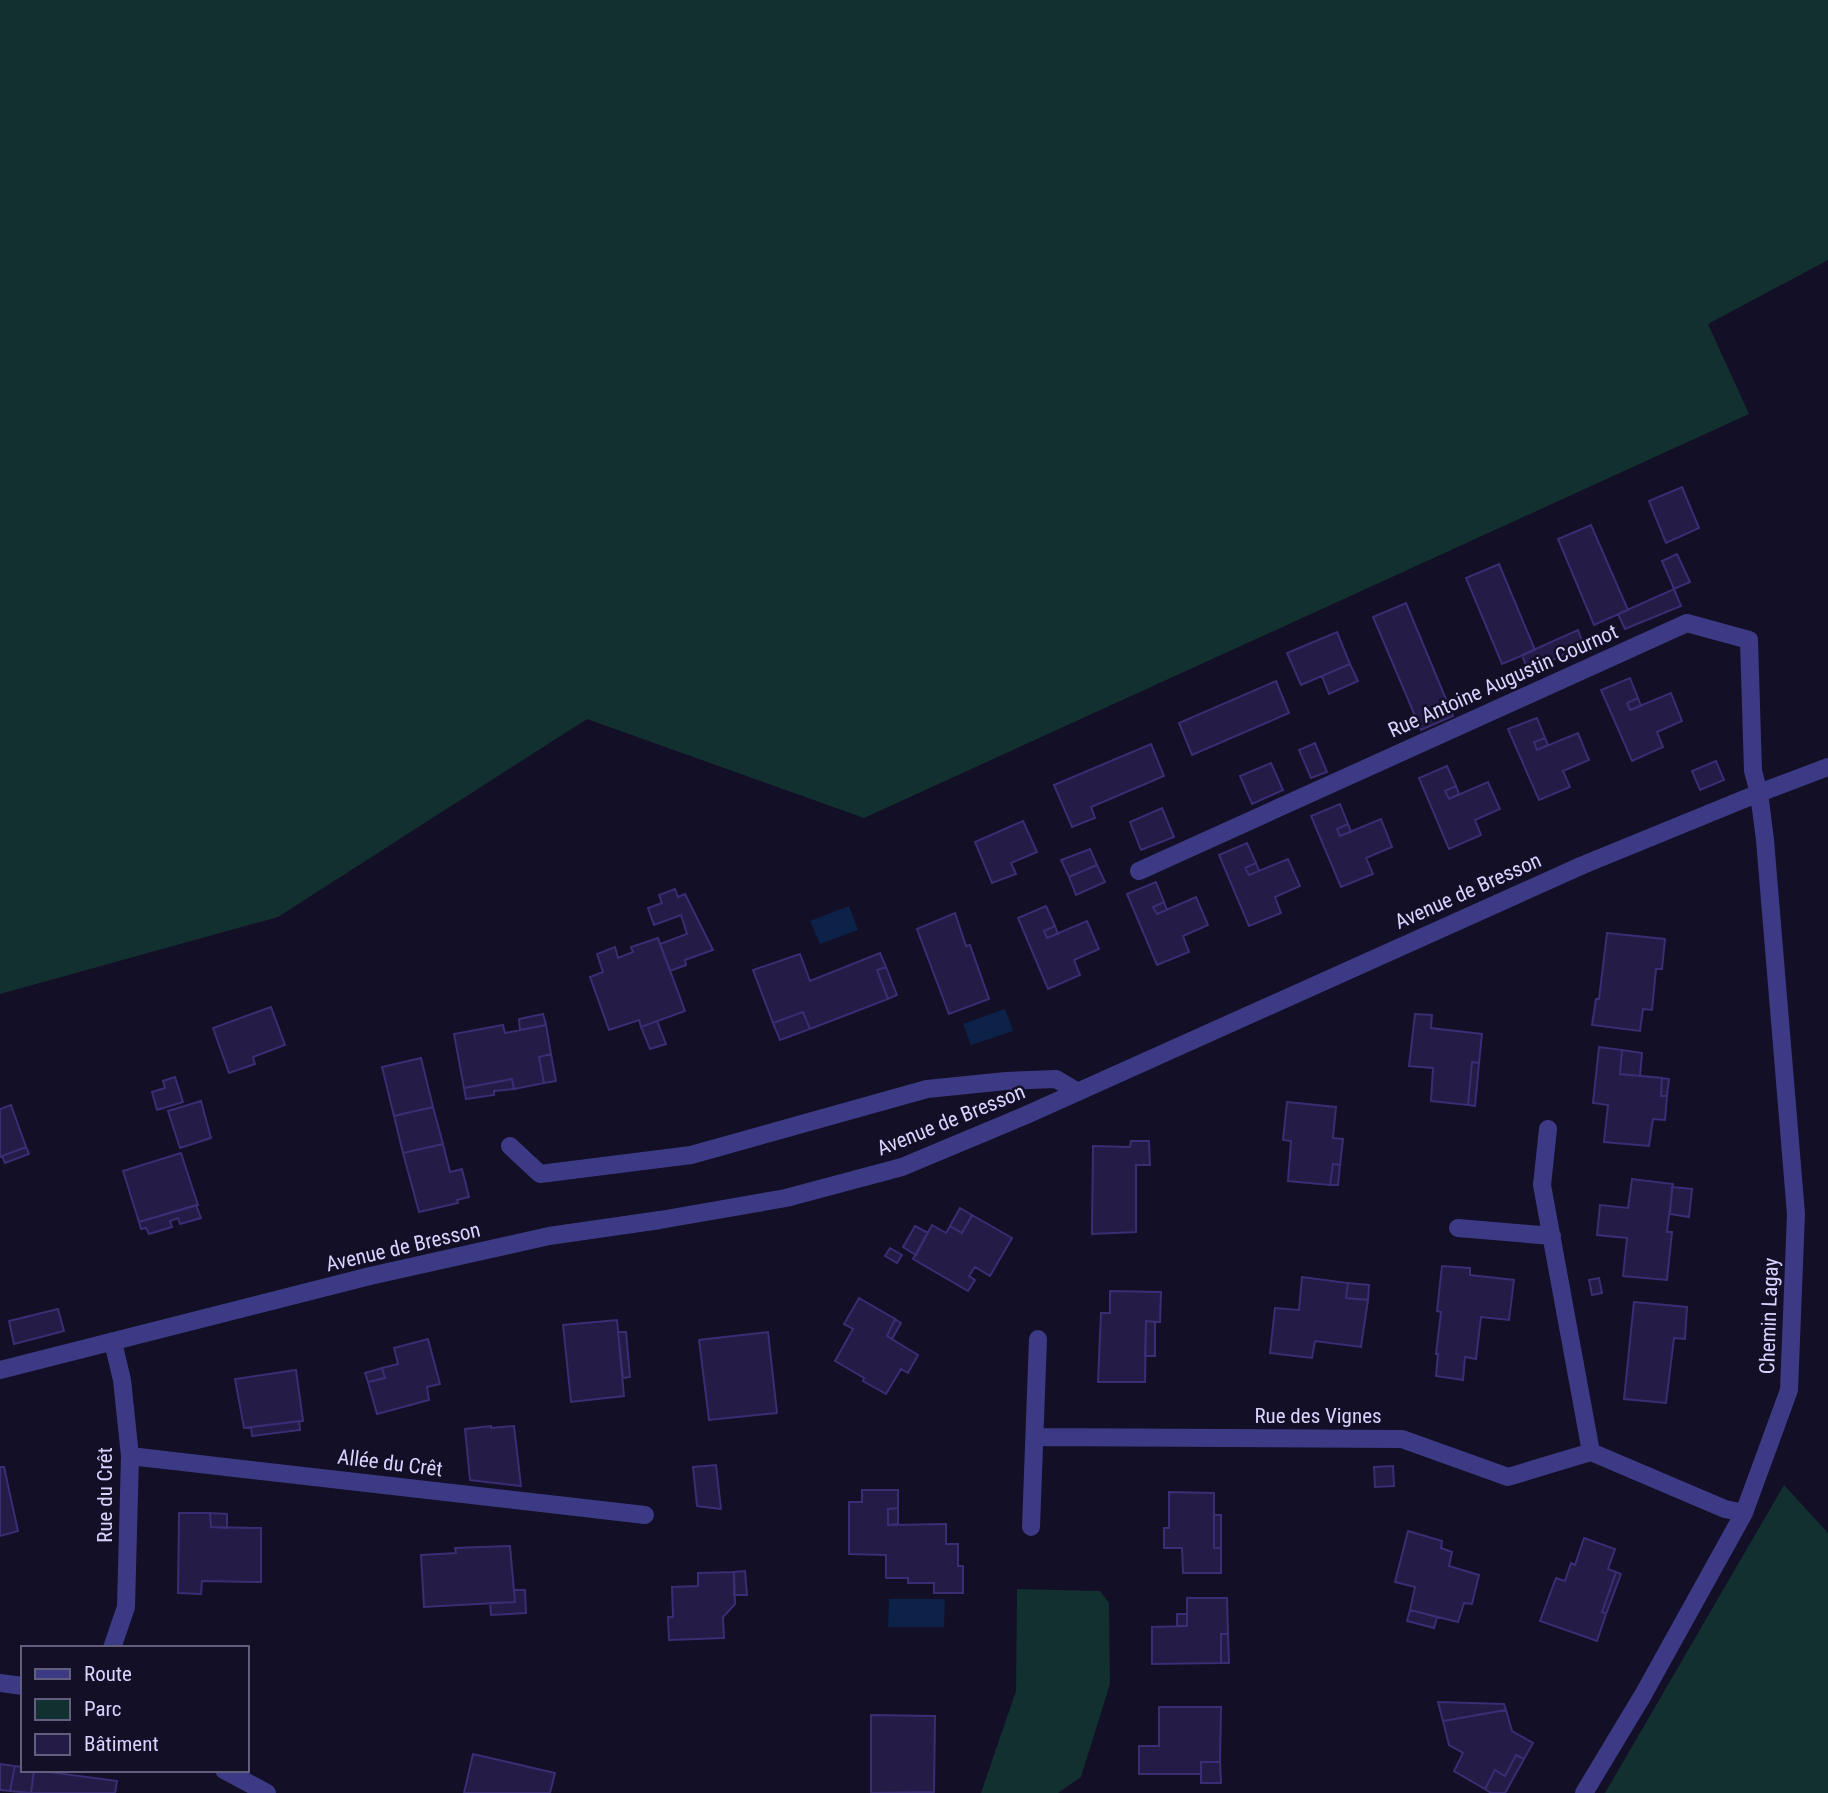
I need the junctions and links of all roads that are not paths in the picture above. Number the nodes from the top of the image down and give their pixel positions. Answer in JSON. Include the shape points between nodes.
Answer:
{"nodes":[{"id":1,"x":1828,"y":768,"type":"edge"},
{"id":2,"x":1759,"y":793,"type":"junction"},
{"id":3,"x":1139,"y":871,"type":"dead end"},
{"id":4,"x":1078,"y":1092,"type":"junction"},
{"id":5,"x":1548,"y":1129,"type":"dead end"},
{"id":6,"x":510,"y":1146,"type":"dead end"},
{"id":7,"x":1458,"y":1228,"type":"dead end"},
{"id":8,"x":1552,"y":1236,"type":"junction"},
{"id":9,"x":1038,"y":1339,"type":"dead end"},
{"id":10,"x":113,"y":1342,"type":"junction"},
{"id":11,"x":0,"y":1370,"type":"edge"},
{"id":12,"x":1035,"y":1437,"type":"junction"},
{"id":13,"x":1591,"y":1452,"type":"junction"},
{"id":14,"x":130,"y":1456,"type":"junction"},
{"id":15,"x":1744,"y":1513,"type":"junction"},
{"id":16,"x":645,"y":1515,"type":"dead end"},
{"id":17,"x":1031,"y":1527,"type":"dead end"},
{"id":18,"x":113,"y":1646,"type":"edge"},
{"id":19,"x":0,"y":1683,"type":"edge"},
{"id":20,"x":21,"y":1686,"type":"edge"},
{"id":21,"x":228,"y":1772,"type":"edge"},
{"id":22,"x":267,"y":1793,"type":"edge"},
{"id":23,"x":1584,"y":1793,"type":"edge"}],
"edges":[{"from":1,"to":2,"type":"street","name":"Avenue de Bresson"},
{"from":2,"to":3,"type":"street","name":"Rue Antoine Augustin Cournot","via":[[1753,771],[1749,640],[1687,623]]},
{"from":2,"to":4,"type":"street","name":"Avenue de Bresson","via":[[1583,865]]},
{"from":2,"to":15,"type":"street","name":"Chemin Lagay","via":[[1796,1213],[1789,1390]]},
{"from":4,"to":6,"type":"street","via":[[1056,1079],[927,1089],[691,1155],[540,1174]]},
{"from":4,"to":10,"type":"street","name":"Avenue de Bresson","via":[[902,1167],[786,1198],[549,1236]]},
{"from":5,"to":8,"type":"street","via":[[1542,1185]]},
{"from":7,"to":8,"type":"street"},
{"from":8,"to":13,"type":"street"},
{"from":9,"to":12,"type":"street"},
{"from":10,"to":11,"type":"street","name":"Avenue de Bresson"},
{"from":10,"to":14,"type":"street","name":"Rue du Crêt"},
{"from":12,"to":13,"type":"street","name":"Rue des Vignes","via":[[1402,1439],[1508,1477]]},
{"from":12,"to":17,"type":"street"},
{"from":13,"to":15,"type":"street"},
{"from":14,"to":16,"type":"street","name":"Allée du Crêt"},
{"from":14,"to":18,"type":"street","name":"Rue du Crêt","via":[[126,1607]]},
{"from":15,"to":23,"type":"street","name":"Chemin Lagay"},
{"from":19,"to":20,"type":"street"},
{"from":21,"to":22,"type":"street"}]}
